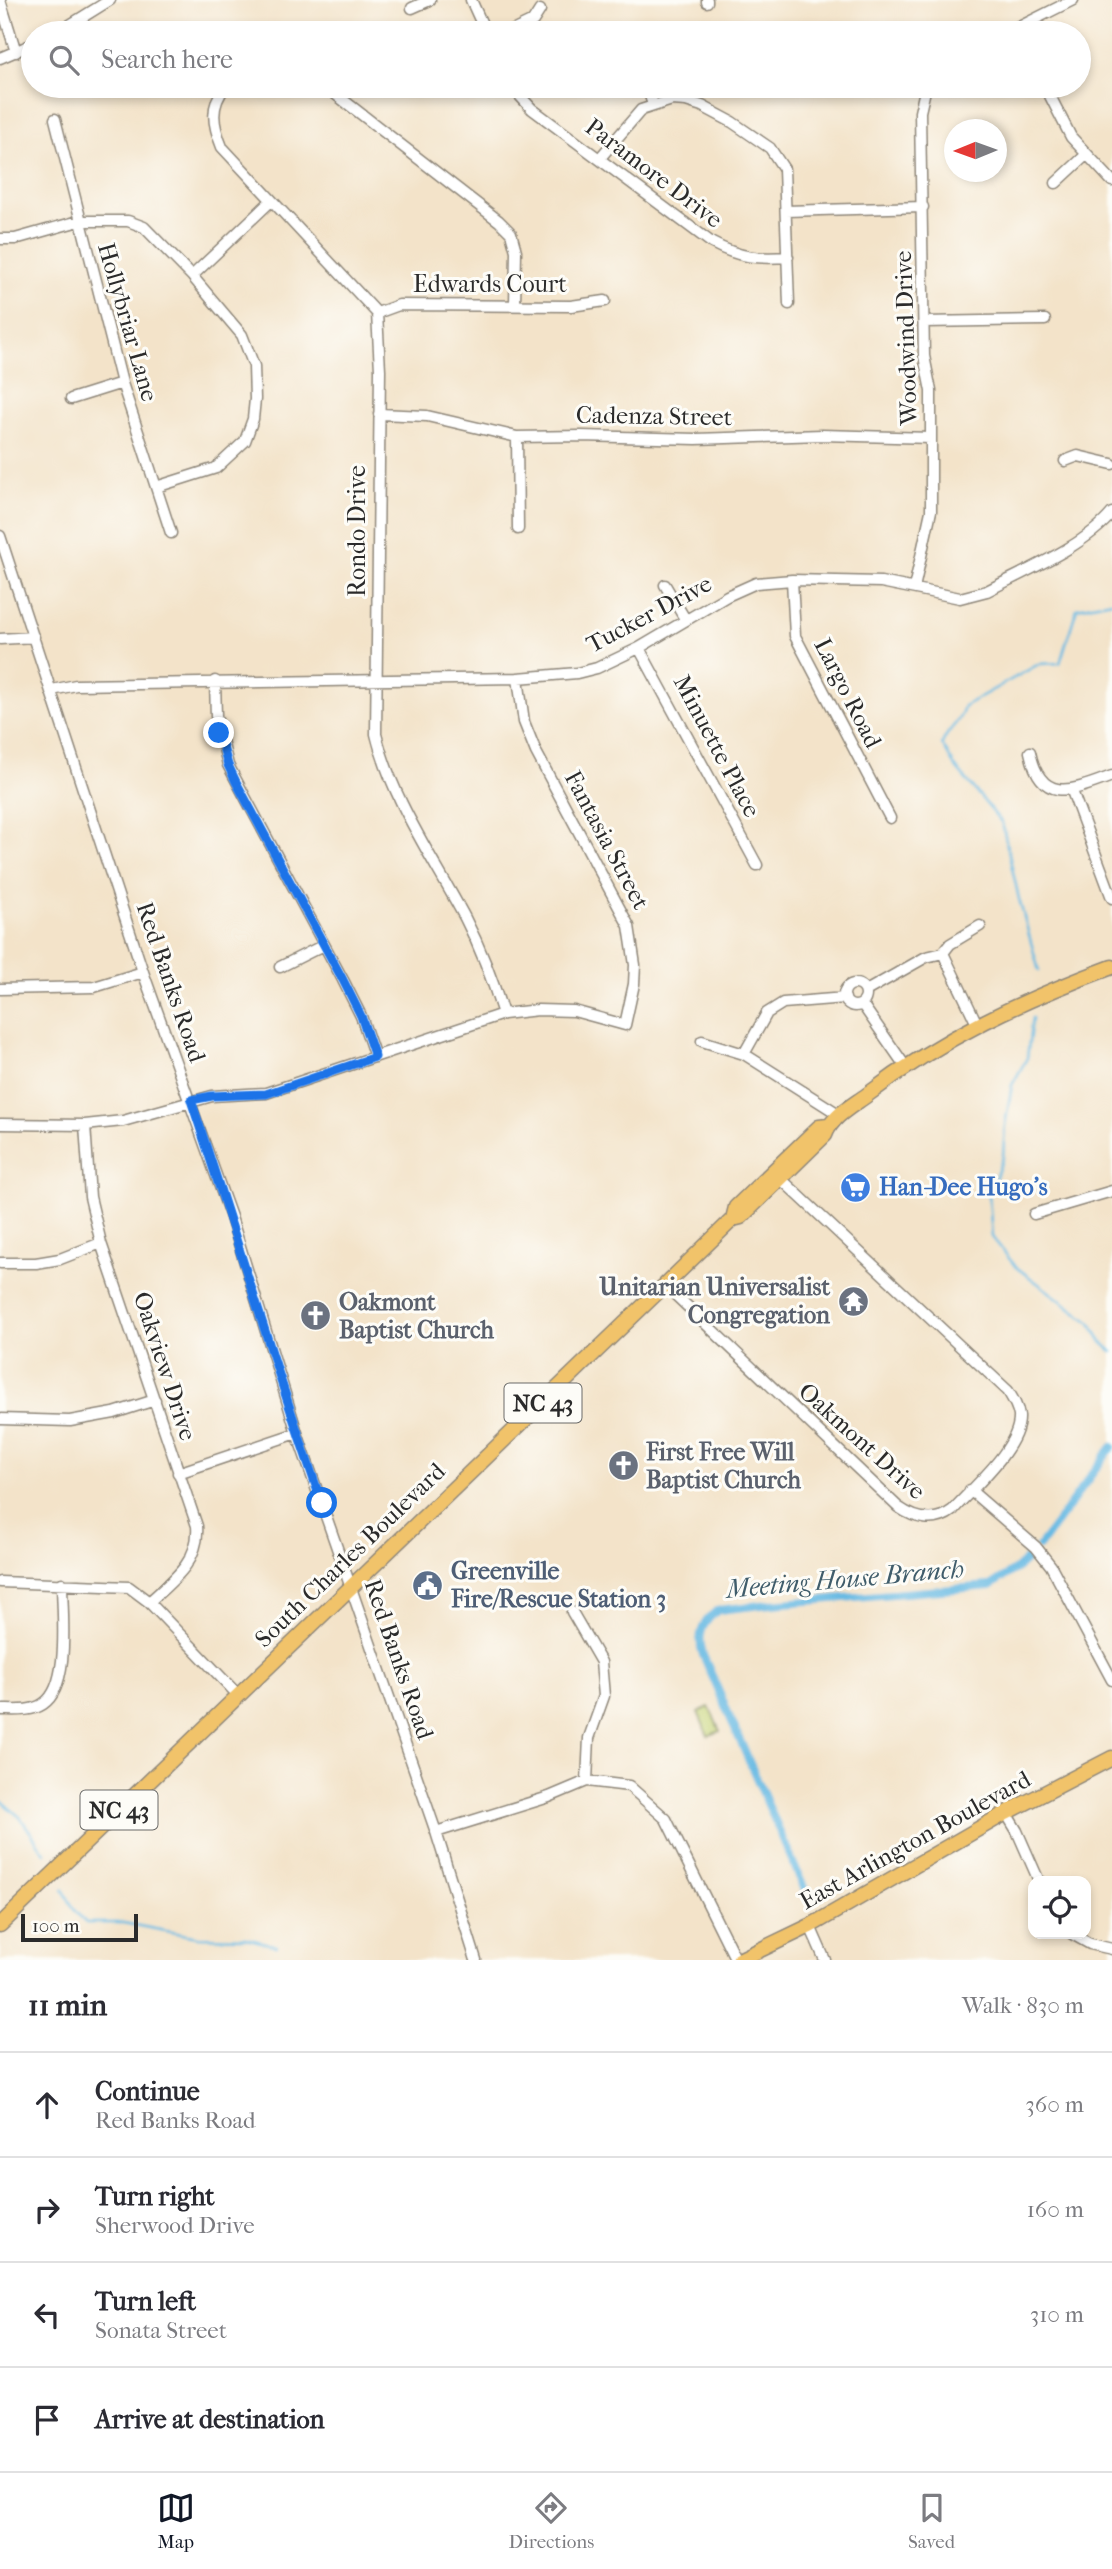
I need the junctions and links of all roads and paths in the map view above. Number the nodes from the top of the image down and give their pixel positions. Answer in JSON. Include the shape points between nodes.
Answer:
{"nodes":[{"id":1,"x":0,"y":0,"type":"edge"},
{"id":2,"x":110,"y":0,"type":"edge"},
{"id":3,"x":430,"y":0,"type":"edge"},
{"id":4,"x":471,"y":0,"type":"edge"},
{"id":5,"x":1073,"y":0,"type":"edge"},
{"id":6,"x":412,"y":8,"type":"dead end"},
{"id":7,"x":540,"y":10,"type":"dead end"},
{"id":8,"x":76,"y":21,"type":"edge"},
{"id":9,"x":481,"y":21,"type":"edge"},
{"id":10,"x":533,"y":21,"type":"edge"},
{"id":11,"x":1037,"y":21,"type":"edge"},
{"id":12,"x":21,"y":50,"type":"edge"},
{"id":13,"x":16,"y":52,"type":"junction"},
{"id":14,"x":0,"y":58,"type":"edge"},
{"id":15,"x":217,"y":98,"type":"edge"},
{"id":16,"x":340,"y":98,"type":"edge"},
{"id":17,"x":522,"y":98,"type":"edge"},
{"id":18,"x":651,"y":98,"type":"edge"},
{"id":19,"x":923,"y":98,"type":"edge"},
{"id":20,"x":1051,"y":98,"type":"edge"},
{"id":21,"x":653,"y":106,"type":"junction"},
{"id":22,"x":55,"y":119,"type":"dead end"},
{"id":23,"x":1086,"y":155,"type":"junction"},
{"id":24,"x":600,"y":158,"type":"junction"},
{"id":25,"x":1112,"y":181,"type":"edge"},
{"id":26,"x":1056,"y":183,"type":"dead end"},
{"id":27,"x":271,"y":201,"type":"junction"},
{"id":28,"x":923,"y":207,"type":"junction"},
{"id":29,"x":786,"y":211,"type":"junction"},
{"id":30,"x":79,"y":221,"type":"junction"},
{"id":31,"x":0,"y":239,"type":"edge"},
{"id":32,"x":788,"y":257,"type":"junction"},
{"id":33,"x":192,"y":276,"type":"junction"},
{"id":34,"x":605,"y":301,"type":"dead end"},
{"id":35,"x":789,"y":304,"type":"dead end"},
{"id":36,"x":515,"y":305,"type":"junction"},
{"id":37,"x":377,"y":313,"type":"junction"},
{"id":38,"x":1045,"y":320,"type":"dead end"},
{"id":39,"x":924,"y":322,"type":"junction"},
{"id":40,"x":121,"y":383,"type":"junction"},
{"id":41,"x":71,"y":399,"type":"dead end"},
{"id":42,"x":379,"y":414,"type":"junction"},
{"id":43,"x":517,"y":437,"type":"junction"},
{"id":44,"x":931,"y":438,"type":"junction"},
{"id":45,"x":1065,"y":461,"type":"dead end"},
{"id":46,"x":1112,"y":464,"type":"edge"},
{"id":47,"x":156,"y":486,"type":"junction"},
{"id":48,"x":1112,"y":513,"type":"edge"},
{"id":49,"x":518,"y":528,"type":"dead end"},
{"id":50,"x":171,"y":533,"type":"dead end"},
{"id":51,"x":0,"y":536,"type":"edge"},
{"id":52,"x":792,"y":580,"type":"junction"},
{"id":53,"x":664,"y":585,"type":"dead end"},
{"id":54,"x":914,"y":588,"type":"junction"},
{"id":55,"x":685,"y":619,"type":"junction"},
{"id":56,"x":34,"y":638,"type":"junction"},
{"id":57,"x":0,"y":639,"type":"edge"},
{"id":58,"x":639,"y":648,"type":"junction"},
{"id":59,"x":518,"y":678,"type":"junction"},
{"id":60,"x":376,"y":679,"type":"junction"},
{"id":61,"x":215,"y":681,"type":"junction"},
{"id":62,"x":52,"y":690,"type":"junction"},
{"id":63,"x":1030,"y":752,"type":"dead end"},
{"id":64,"x":1112,"y":776,"type":"edge"},
{"id":65,"x":1072,"y":792,"type":"junction"},
{"id":66,"x":890,"y":818,"type":"dead end"},
{"id":67,"x":757,"y":865,"type":"dead end"},
{"id":68,"x":1112,"y":898,"type":"edge"},
{"id":69,"x":980,"y":926,"type":"dead end"},
{"id":70,"x":324,"y":945,"type":"junction"},
{"id":71,"x":943,"y":953,"type":"junction"},
{"id":72,"x":280,"y":967,"type":"dead end"},
{"id":73,"x":1112,"y":967,"type":"edge"},
{"id":74,"x":143,"y":972,"type":"junction"},
{"id":75,"x":0,"y":989,"type":"edge"},
{"id":76,"x":866,"y":991,"type":"junction"},
{"id":77,"x":845,"y":998,"type":"junction"},
{"id":78,"x":862,"y":1004,"type":"junction"},
{"id":79,"x":503,"y":1014,"type":"junction"},
{"id":80,"x":977,"y":1024,"type":"junction"},
{"id":81,"x":702,"y":1041,"type":"dead end"},
{"id":82,"x":744,"y":1054,"type":"junction"},
{"id":83,"x":375,"y":1057,"type":"junction"},
{"id":84,"x":905,"y":1066,"type":"junction"},
{"id":85,"x":191,"y":1100,"type":"junction"},
{"id":86,"x":841,"y":1115,"type":"junction"},
{"id":87,"x":0,"y":1124,"type":"edge"},
{"id":88,"x":85,"y":1125,"type":"junction"},
{"id":89,"x":822,"y":1128,"type":"junction"},
{"id":90,"x":780,"y":1178,"type":"junction"},
{"id":91,"x":1112,"y":1191,"type":"edge"},
{"id":92,"x":1034,"y":1214,"type":"dead end"},
{"id":93,"x":739,"y":1216,"type":"junction"},
{"id":94,"x":101,"y":1243,"type":"junction"},
{"id":95,"x":0,"y":1263,"type":"edge"},
{"id":96,"x":665,"y":1285,"type":"junction"},
{"id":97,"x":155,"y":1400,"type":"junction"},
{"id":98,"x":0,"y":1419,"type":"edge"},
{"id":99,"x":297,"y":1433,"type":"junction"},
{"id":100,"x":178,"y":1473,"type":"junction"},
{"id":101,"x":970,"y":1490,"type":"junction"},
{"id":102,"x":0,"y":1582,"type":"edge"},
{"id":103,"x":62,"y":1583,"type":"junction"},
{"id":104,"x":352,"y":1585,"type":"junction"},
{"id":105,"x":149,"y":1602,"type":"junction"},
{"id":106,"x":572,"y":1612,"type":"dead end"},
{"id":107,"x":1112,"y":1680,"type":"edge"},
{"id":108,"x":238,"y":1695,"type":"junction"},
{"id":109,"x":0,"y":1710,"type":"edge"},
{"id":110,"x":1112,"y":1758,"type":"edge"},
{"id":111,"x":587,"y":1781,"type":"junction"},
{"id":112,"x":1006,"y":1813,"type":"junction"},
{"id":113,"x":436,"y":1832,"type":"junction"},
{"id":114,"x":1037,"y":1876,"type":"edge"},
{"id":115,"x":1,"y":1923,"type":"edge"},
{"id":116,"x":810,"y":1926,"type":"junction"},
{"id":117,"x":1081,"y":1939,"type":"edge"},
{"id":118,"x":1112,"y":1949,"type":"edge"},
{"id":119,"x":476,"y":1960,"type":"edge"},
{"id":120,"x":738,"y":1960,"type":"edge"},
{"id":121,"x":825,"y":1960,"type":"edge"}],
"edges":[{"from":1,"to":13,"type":"street"},
{"from":2,"to":8,"type":"street"},
{"from":3,"to":6,"type":"street"},
{"from":4,"to":9,"type":"street"},
{"from":5,"to":11,"type":"street"},
{"from":7,"to":10,"type":"street"},
{"from":12,"to":13,"type":"street"},
{"from":13,"to":14,"type":"street"},
{"from":15,"to":27,"type":"street","via":[[213,113],[222,147]]},
{"from":16,"to":36,"type":"street","via":[[511,233],[516,251]]},
{"from":17,"to":24,"type":"street","name":"Paramore Drive"},
{"from":18,"to":21,"type":"street"},
{"from":19,"to":28,"type":"street","name":"Woodwind Drive"},
{"from":20,"to":23,"type":"street"},
{"from":21,"to":24,"type":"street","via":[[641,110]]},
{"from":21,"to":29,"type":"street","via":[[672,100],[702,106],[770,148],[784,169]]},
{"from":22,"to":30,"type":"street","name":"Hollybriar Lane"},
{"from":23,"to":25,"type":"street"},
{"from":23,"to":26,"type":"street"},
{"from":24,"to":32,"type":"street","name":"Paramore Drive","via":[[732,254]]},
{"from":27,"to":33,"type":"street"},
{"from":27,"to":37,"type":"street"},
{"from":28,"to":29,"type":"street"},
{"from":28,"to":39,"type":"street","name":"Woodwind Drive"},
{"from":29,"to":32,"type":"street"},
{"from":30,"to":31,"type":"street"},
{"from":30,"to":33,"type":"street","via":[[128,221],[144,227]]},
{"from":30,"to":40,"type":"street","name":"Hollybriar Lane"},
{"from":32,"to":35,"type":"street"},
{"from":33,"to":47,"type":"street","via":[[242,335],[254,366],[253,419],[245,441],[216,468]]},
{"from":34,"to":36,"type":"street","name":"Edwards Court"},
{"from":36,"to":37,"type":"street","name":"Edwards Court","via":[[399,305]]},
{"from":37,"to":42,"type":"street","name":"Rondo Drive"},
{"from":38,"to":39,"type":"street"},
{"from":39,"to":44,"type":"street","name":"Woodwind Drive"},
{"from":40,"to":41,"type":"street"},
{"from":40,"to":47,"type":"street","name":"Hollybriar Lane"},
{"from":42,"to":43,"type":"street","name":"Cadenza Street","via":[[427,416]]},
{"from":42,"to":60,"type":"street","name":"Rondo Drive"},
{"from":43,"to":44,"type":"street","name":"Cadenza Street"},
{"from":43,"to":49,"type":"street"},
{"from":44,"to":54,"type":"street","name":"Woodwind Drive","via":[[931,511]]},
{"from":45,"to":46,"type":"street","via":[[1078,456]]},
{"from":47,"to":50,"type":"street","name":"Hollybriar Lane"},
{"from":48,"to":54,"type":"street","name":"Tucker Drive","via":[[1082,539],[987,591],[960,598]]},
{"from":51,"to":56,"type":"street","name":"Red Banks Road"},
{"from":52,"to":54,"type":"street","name":"Tucker Drive"},
{"from":52,"to":55,"type":"street","name":"Tucker Drive","via":[[756,583]]},
{"from":52,"to":66,"type":"street","name":"Largo Road","via":[[794,636]]},
{"from":53,"to":55,"type":"street"},
{"from":55,"to":58,"type":"street","name":"Tucker Drive"},
{"from":56,"to":57,"type":"street"},
{"from":56,"to":62,"type":"street","name":"Red Banks Road"},
{"from":58,"to":59,"type":"street","name":"Tucker Drive","via":[[577,673]]},
{"from":58,"to":67,"type":"street","name":"Minuette Place"},
{"from":59,"to":60,"type":"street","name":"Tucker Drive"},
{"from":59,"to":79,"type":"street","name":"Fantasia Street","via":[[524,722],[536,752],[629,926],[635,965],[625,1025],[574,1011]]},
{"from":60,"to":61,"type":"street","name":"Tucker Drive"},
{"from":60,"to":79,"type":"street","name":"Rondo Drive","via":[[376,734],[383,763],[477,943]]},
{"from":61,"to":62,"type":"street","name":"Tucker Drive","via":[[76,685]]},
{"from":61,"to":70,"type":"street","via":[[216,716],[228,765]]},
{"from":62,"to":74,"type":"street","name":"Red Banks Road"},
{"from":63,"to":65,"type":"street","via":[[1039,778]]},
{"from":64,"to":65,"type":"street"},
{"from":65,"to":68,"type":"street"},
{"from":69,"to":71,"type":"street"},
{"from":70,"to":72,"type":"street"},
{"from":70,"to":83,"type":"street","via":[[361,1016]]},
{"from":71,"to":76,"type":"street","via":[[926,957]]},
{"from":71,"to":80,"type":"street"},
{"from":73,"to":80,"type":"main road","name":"South Charles Boulevard","number":"NC 43"},
{"from":74,"to":75,"type":"street","via":[[94,987]]},
{"from":74,"to":85,"type":"street","name":"Red Banks Road"},
{"from":76,"to":77,"type":"street","via":[[854,984],[845,990]]},
{"from":76,"to":78,"type":"street"},
{"from":77,"to":78,"type":"street","via":[[852,1006]]},
{"from":77,"to":82,"type":"street","via":[[783,1003],[767,1013]]},
{"from":78,"to":84,"type":"street"},
{"from":79,"to":83,"type":"street"},
{"from":80,"to":84,"type":"main road","name":"South Charles Boulevard","number":"NC 43"},
{"from":81,"to":82,"type":"street"},
{"from":82,"to":86,"type":"street"},
{"from":83,"to":85,"type":"street","via":[[266,1094]]},
{"from":84,"to":86,"type":"main road","name":"South Charles Boulevard","number":"NC 43"},
{"from":85,"to":88,"type":"street","via":[[123,1121]]},
{"from":85,"to":99,"type":"street","name":"Red Banks Road"},
{"from":86,"to":89,"type":"main road","name":"South Charles Boulevard","number":"NC 43"},
{"from":87,"to":88,"type":"street"},
{"from":88,"to":94,"type":"street","name":"Oakview Drive","via":[[90,1198]]},
{"from":89,"to":90,"type":"main road","name":"South Charles Boulevard","number":"NC 43","via":[[825,1135]]},
{"from":89,"to":93,"type":"main road","name":"South Charles Boulevard","number":"NC 43","via":[[736,1207]]},
{"from":90,"to":93,"type":"main road","name":"South Charles Boulevard","number":"NC 43"},
{"from":90,"to":101,"type":"street","name":"Oakmont Drive","via":[[1015,1401],[1019,1416],[1009,1448]]},
{"from":91,"to":92,"type":"street"},
{"from":93,"to":96,"type":"main road","name":"South Charles Boulevard","number":"NC 43"},
{"from":94,"to":95,"type":"street","via":[[60,1259]]},
{"from":94,"to":97,"type":"street","name":"Oakview Drive"},
{"from":96,"to":101,"type":"street","name":"Oakmont Drive","via":[[909,1515],[946,1516]]},
{"from":96,"to":104,"type":"main road","name":"South Charles Boulevard","number":"NC 43"},
{"from":97,"to":98,"type":"street","via":[[70,1420]]},
{"from":97,"to":100,"type":"street","name":"Oakview Drive"},
{"from":99,"to":100,"type":"street"},
{"from":99,"to":104,"type":"street","name":"Red Banks Road"},
{"from":100,"to":105,"type":"street","name":"Oakview Drive","via":[[197,1526],[196,1552]]},
{"from":101,"to":107,"type":"street","via":[[1036,1547],[1051,1566]]},
{"from":102,"to":103,"type":"street"},
{"from":103,"to":105,"type":"street","via":[[120,1585]]},
{"from":103,"to":109,"type":"street","via":[[62,1664],[53,1696],[27,1710]]},
{"from":104,"to":108,"type":"main road","name":"South Charles Boulevard","number":"NC 43"},
{"from":104,"to":113,"type":"street","name":"Red Banks Road"},
{"from":105,"to":108,"type":"street"},
{"from":106,"to":111,"type":"street","via":[[601,1662],[604,1696],[589,1738]]},
{"from":108,"to":115,"type":"main road","name":"South Charles Boulevard","number":"NC 43"},
{"from":110,"to":112,"type":"main road","name":"East Arlington Boulevard"},
{"from":111,"to":113,"type":"street"},
{"from":111,"to":120,"type":"street","via":[[629,1786],[666,1819]]},
{"from":112,"to":114,"type":"street"},
{"from":112,"to":116,"type":"main road","name":"East Arlington Boulevard"},
{"from":113,"to":119,"type":"street","name":"Red Banks Road"},
{"from":116,"to":120,"type":"main road","name":"East Arlington Boulevard"},
{"from":116,"to":121,"type":"street"},
{"from":117,"to":118,"type":"street"}]}
